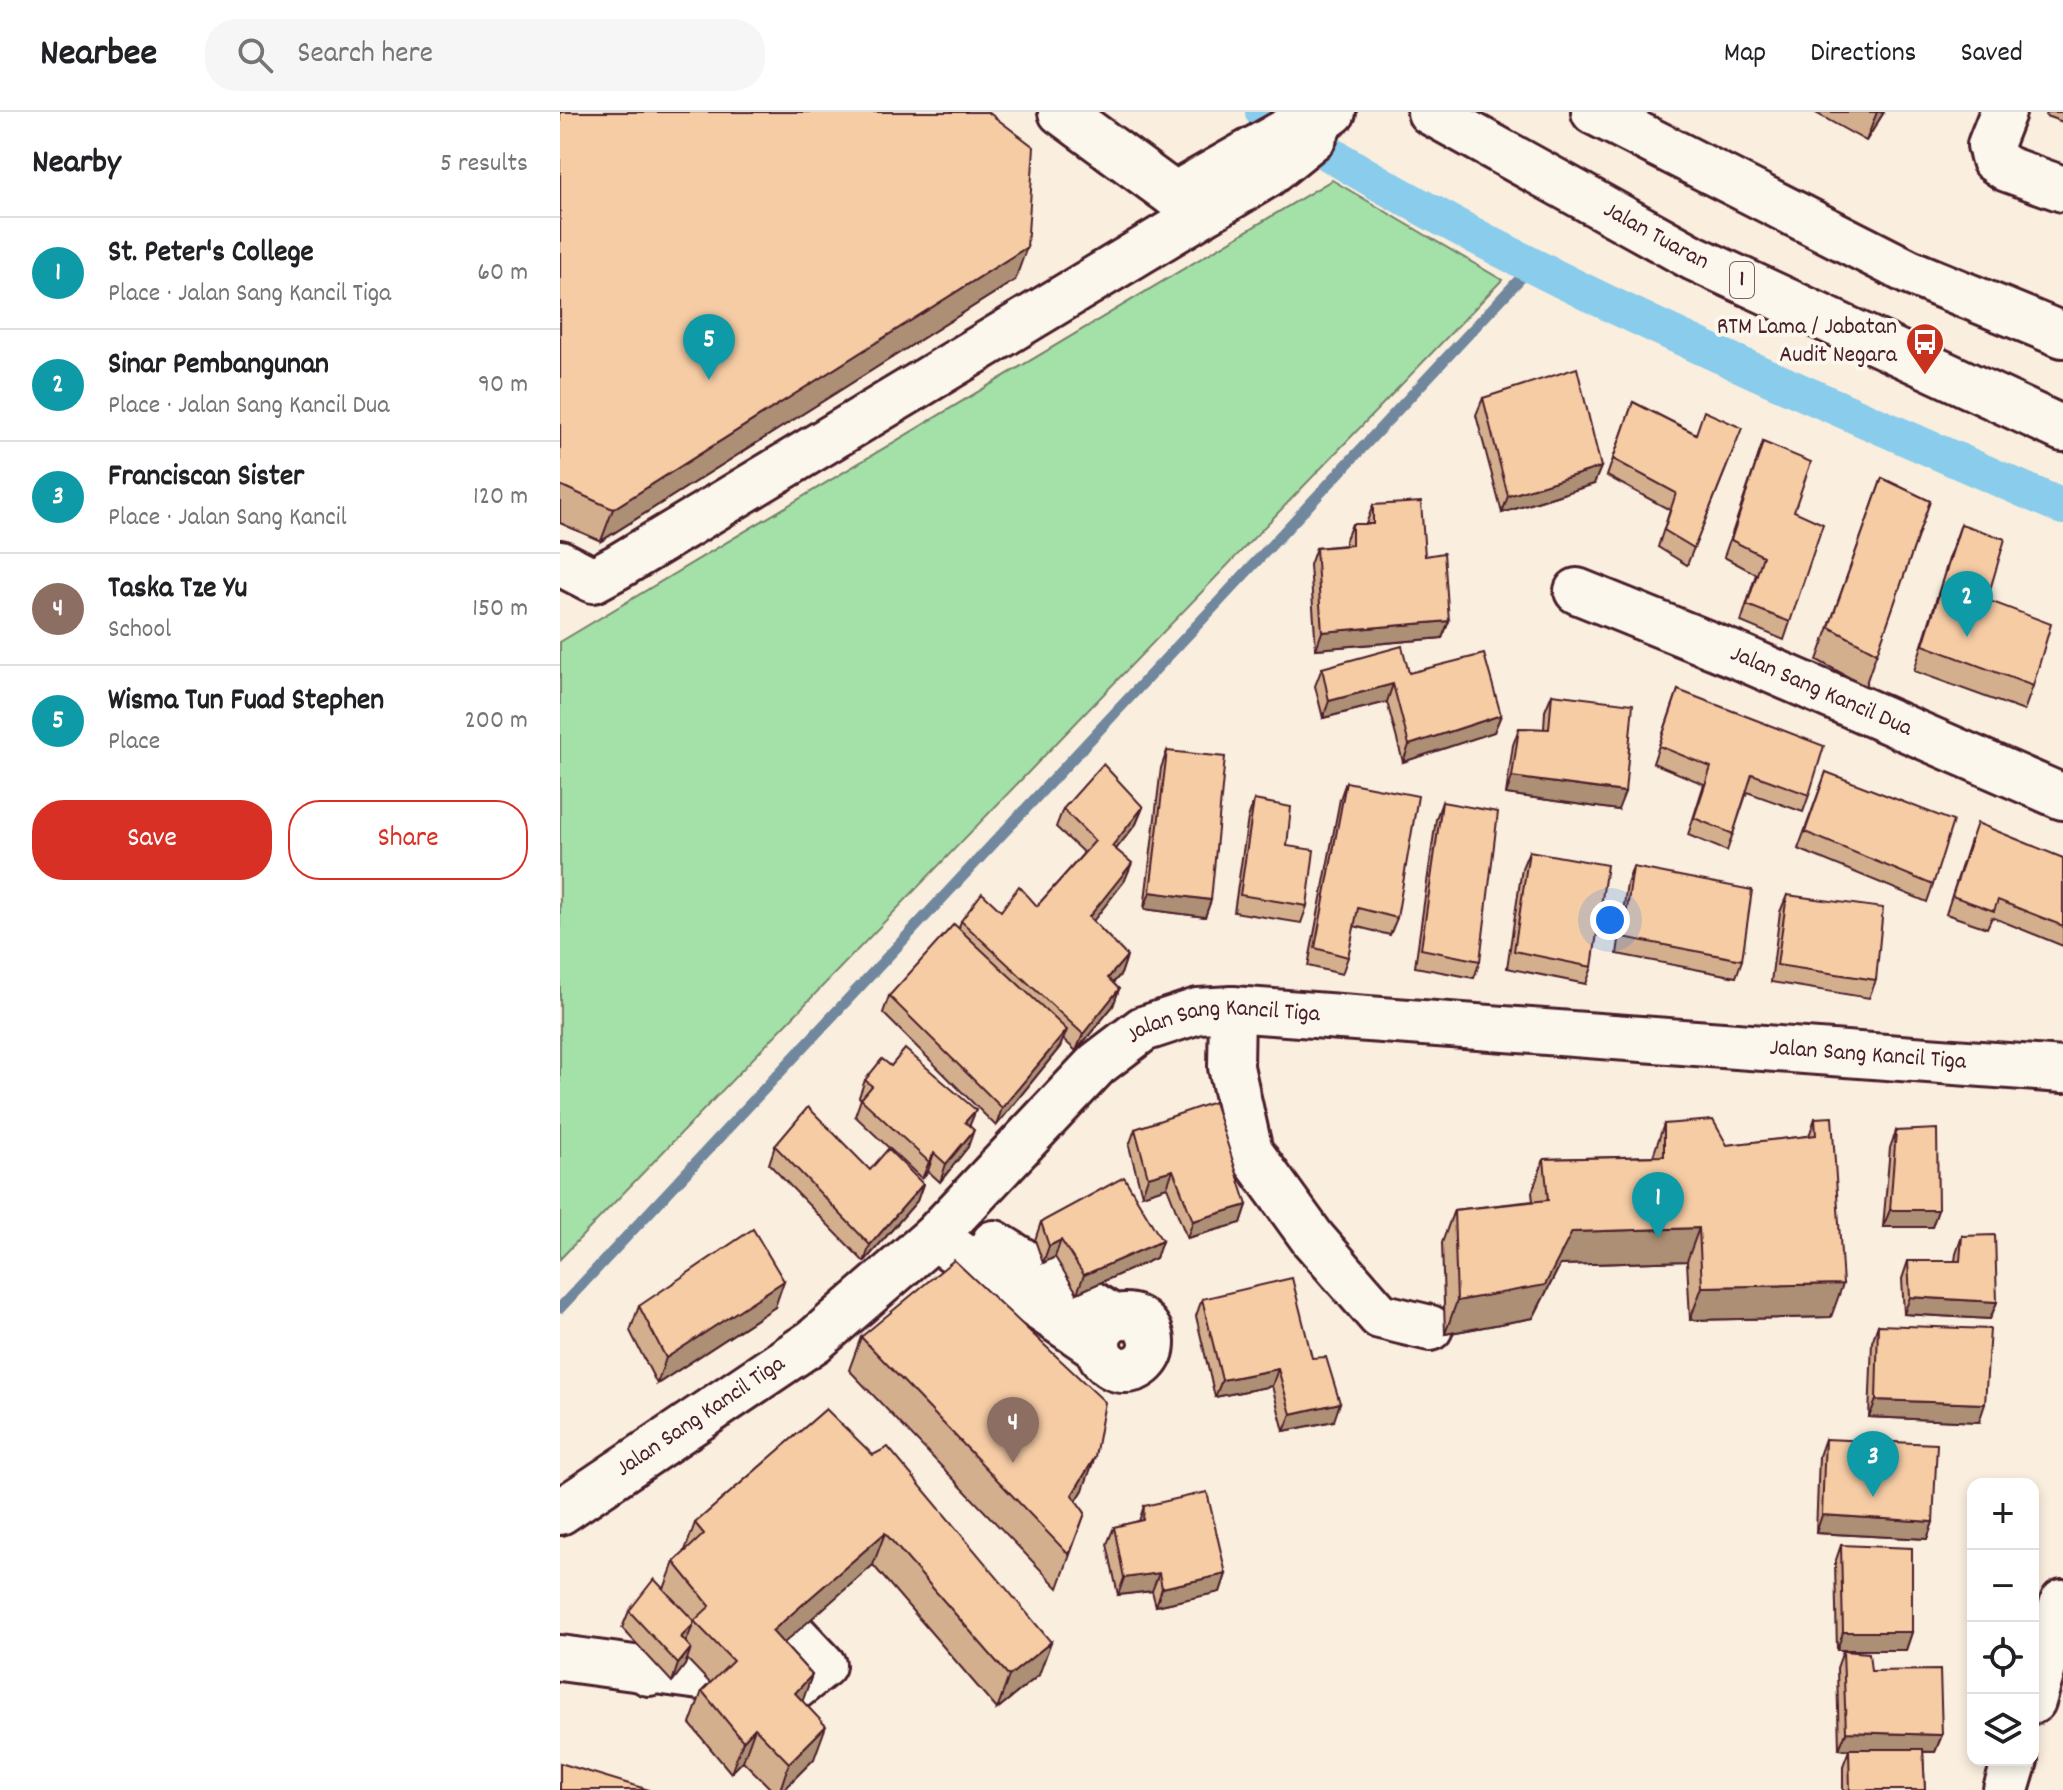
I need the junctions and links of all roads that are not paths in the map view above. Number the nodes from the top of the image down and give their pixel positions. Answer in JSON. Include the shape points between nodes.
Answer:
{"nodes":[{"id":1,"x":1061,"y":112,"type":"edge"},
{"id":2,"x":1430,"y":112,"type":"edge"},
{"id":3,"x":1594,"y":112,"type":"edge"},
{"id":4,"x":1618,"y":112,"type":"edge"},
{"id":5,"x":2003,"y":112,"type":"edge"},
{"id":6,"x":1327,"y":116,"type":"edge"},
{"id":7,"x":1653,"y":140,"type":"junction"},
{"id":8,"x":2063,"y":189,"type":"edge"},
{"id":9,"x":1175,"y":213,"type":"junction"},
{"id":10,"x":2063,"y":335,"type":"edge"},
{"id":11,"x":2063,"y":429,"type":"edge"},
{"id":12,"x":560,"y":563,"type":"edge"},
{"id":13,"x":1577,"y":591,"type":"dead end"},
{"id":14,"x":2063,"y":797,"type":"edge"},
{"id":15,"x":1232,"y":1009,"type":"junction"},
{"id":16,"x":2063,"y":1070,"type":"edge"},
{"id":17,"x":942,"y":1227,"type":"junction"},
{"id":18,"x":1430,"y":1328,"type":"dead end"},
{"id":19,"x":1106,"y":1332,"type":"dead end"},
{"id":20,"x":560,"y":1512,"type":"edge"},
{"id":21,"x":2063,"y":1602,"type":"edge"},
{"id":22,"x":560,"y":1658,"type":"edge"},
{"id":23,"x":649,"y":1673,"type":"dead end"},
{"id":24,"x":2035,"y":1694,"type":"edge"},
{"id":25,"x":2013,"y":1766,"type":"edge"},
{"id":26,"x":2006,"y":1790,"type":"edge"}],
"edges":[{"from":1,"to":9,"type":"street"},
{"from":2,"to":11,"type":"street","name":"Jalan Tuaran","number":"1","via":[[1694,258]]},
{"from":3,"to":7,"type":"street"},
{"from":4,"to":7,"type":"street"},
{"from":5,"to":8,"type":"street","via":[[1990,145],[1994,160]]},
{"from":6,"to":9,"type":"street","via":[[1314,137],[1254,164]]},
{"from":7,"to":10,"type":"street","via":[[1909,272]]},
{"from":9,"to":12,"type":"street","via":[[619,566],[593,580]]},
{"from":13,"to":14,"type":"street","name":"Jalan Sang Kancil Dua"},
{"from":15,"to":16,"type":"street","name":"Jalan Sang Kancil Tiga"},
{"from":15,"to":17,"type":"street","name":"Jalan Sang Kancil Tiga","via":[[1198,1011],[1143,1029],[1097,1064]]},
{"from":15,"to":18,"type":"street","via":[[1231,1067],[1250,1152],[1313,1239],[1380,1316]]},
{"from":17,"to":19,"type":"street"},
{"from":17,"to":20,"type":"street","name":"Jalan Sang Kancil Tiga","via":[[814,1341]]},
{"from":21,"to":24,"type":"street"},
{"from":22,"to":23,"type":"street"},
{"from":25,"to":26,"type":"street"}]}
